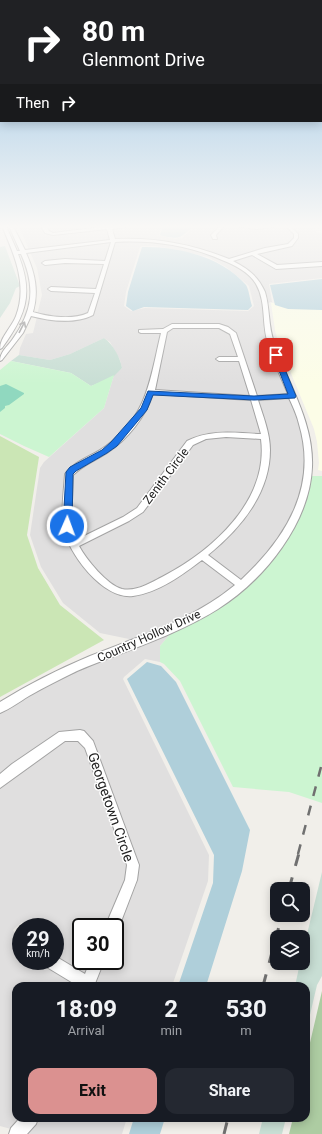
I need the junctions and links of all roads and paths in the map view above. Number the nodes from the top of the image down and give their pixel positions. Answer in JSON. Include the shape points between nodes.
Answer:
{"nodes":[{"id":1,"x":23,"y":279,"type":"edge"},
{"id":2,"x":32,"y":279,"type":"edge"},
{"id":3,"x":102,"y":279,"type":"edge"},
{"id":4,"x":256,"y":279,"type":"edge"},
{"id":5,"x":51,"y":289,"type":"dead end"},
{"id":6,"x":98,"y":291,"type":"junction"},
{"id":7,"x":29,"y":313,"type":"junction"},
{"id":8,"x":142,"y":330,"type":"dead end"},
{"id":9,"x":164,"y":331,"type":"junction"},
{"id":10,"x":0,"y":347,"type":"edge"},
{"id":11,"x":0,"y":359,"type":"edge"},
{"id":12,"x":219,"y":359,"type":"dead end"},
{"id":13,"x":242,"y":359,"type":"junction"},
{"id":14,"x":151,"y":392,"type":"junction"},
{"id":15,"x":292,"y":396,"type":"junction"},
{"id":16,"x":254,"y":398,"type":"junction"},
{"id":17,"x":264,"y":437,"type":"junction"},
{"id":18,"x":74,"y":545,"type":"junction"},
{"id":19,"x":203,"y":556,"type":"junction"},
{"id":20,"x":241,"y":586,"type":"junction"},
{"id":21,"x":0,"y":708,"type":"edge"},
{"id":22,"x":0,"y":782,"type":"edge"},
{"id":23,"x":116,"y":918,"type":"edge"},
{"id":24,"x":64,"y":970,"type":"edge"},
{"id":25,"x":93,"y":970,"type":"edge"},
{"id":26,"x":82,"y":982,"type":"edge"},
{"id":27,"x":88,"y":982,"type":"edge"},
{"id":28,"x":27,"y":1122,"type":"edge"},
{"id":29,"x":17,"y":1134,"type":"edge"}],
"edges":[{"from":1,"to":10,"type":"street","via":[[23,302],[17,320]]},
{"from":2,"to":7,"type":"street","via":[[33,298]]},
{"from":3,"to":6,"type":"street"},
{"from":4,"to":15,"type":"street","name":"Country Hollow Drive","via":[[265,296],[270,341]]},
{"from":5,"to":6,"type":"street"},
{"from":6,"to":7,"type":"street","via":[[91,314],[86,317],[39,316]]},
{"from":11,"to":7,"type":"street","one_way":true,"via":[[16,339]]},
{"from":8,"to":9,"type":"street"},
{"from":9,"to":13,"type":"street","via":[[172,326],[226,328],[233,333]]},
{"from":9,"to":14,"type":"street"},
{"from":12,"to":13,"type":"street"},
{"from":13,"to":16,"type":"street"},
{"from":14,"to":16,"type":"street"},
{"from":14,"to":18,"type":"street","via":[[144,408],[114,444],[69,474],[67,526]]},
{"from":15,"to":16,"type":"street"},
{"from":15,"to":20,"type":"street","name":"Country Hollow Drive","via":[[307,437],[310,466],[306,489],[288,532],[276,550]]},
{"from":16,"to":17,"type":"street"},
{"from":17,"to":18,"type":"street","name":"Zenith Circle","via":[[208,435],[196,438],[140,510]]},
{"from":17,"to":19,"type":"street","via":[[266,452],[263,472],[255,495],[235,526]]},
{"from":18,"to":19,"type":"street","via":[[88,567],[112,589],[125,593],[137,592],[161,582]]},
{"from":19,"to":20,"type":"street"},
{"from":20,"to":21,"type":"street","name":"Country Hollow Drive","via":[[216,605],[182,624],[74,668]]},
{"from":22,"to":23,"type":"street","name":"Georgetown Circle","via":[[63,736],[80,735],[90,745],[133,865],[131,880]]},
{"from":24,"to":26,"type":"street"},
{"from":25,"to":27,"type":"street"},
{"from":28,"to":29,"type":"street"}]}
